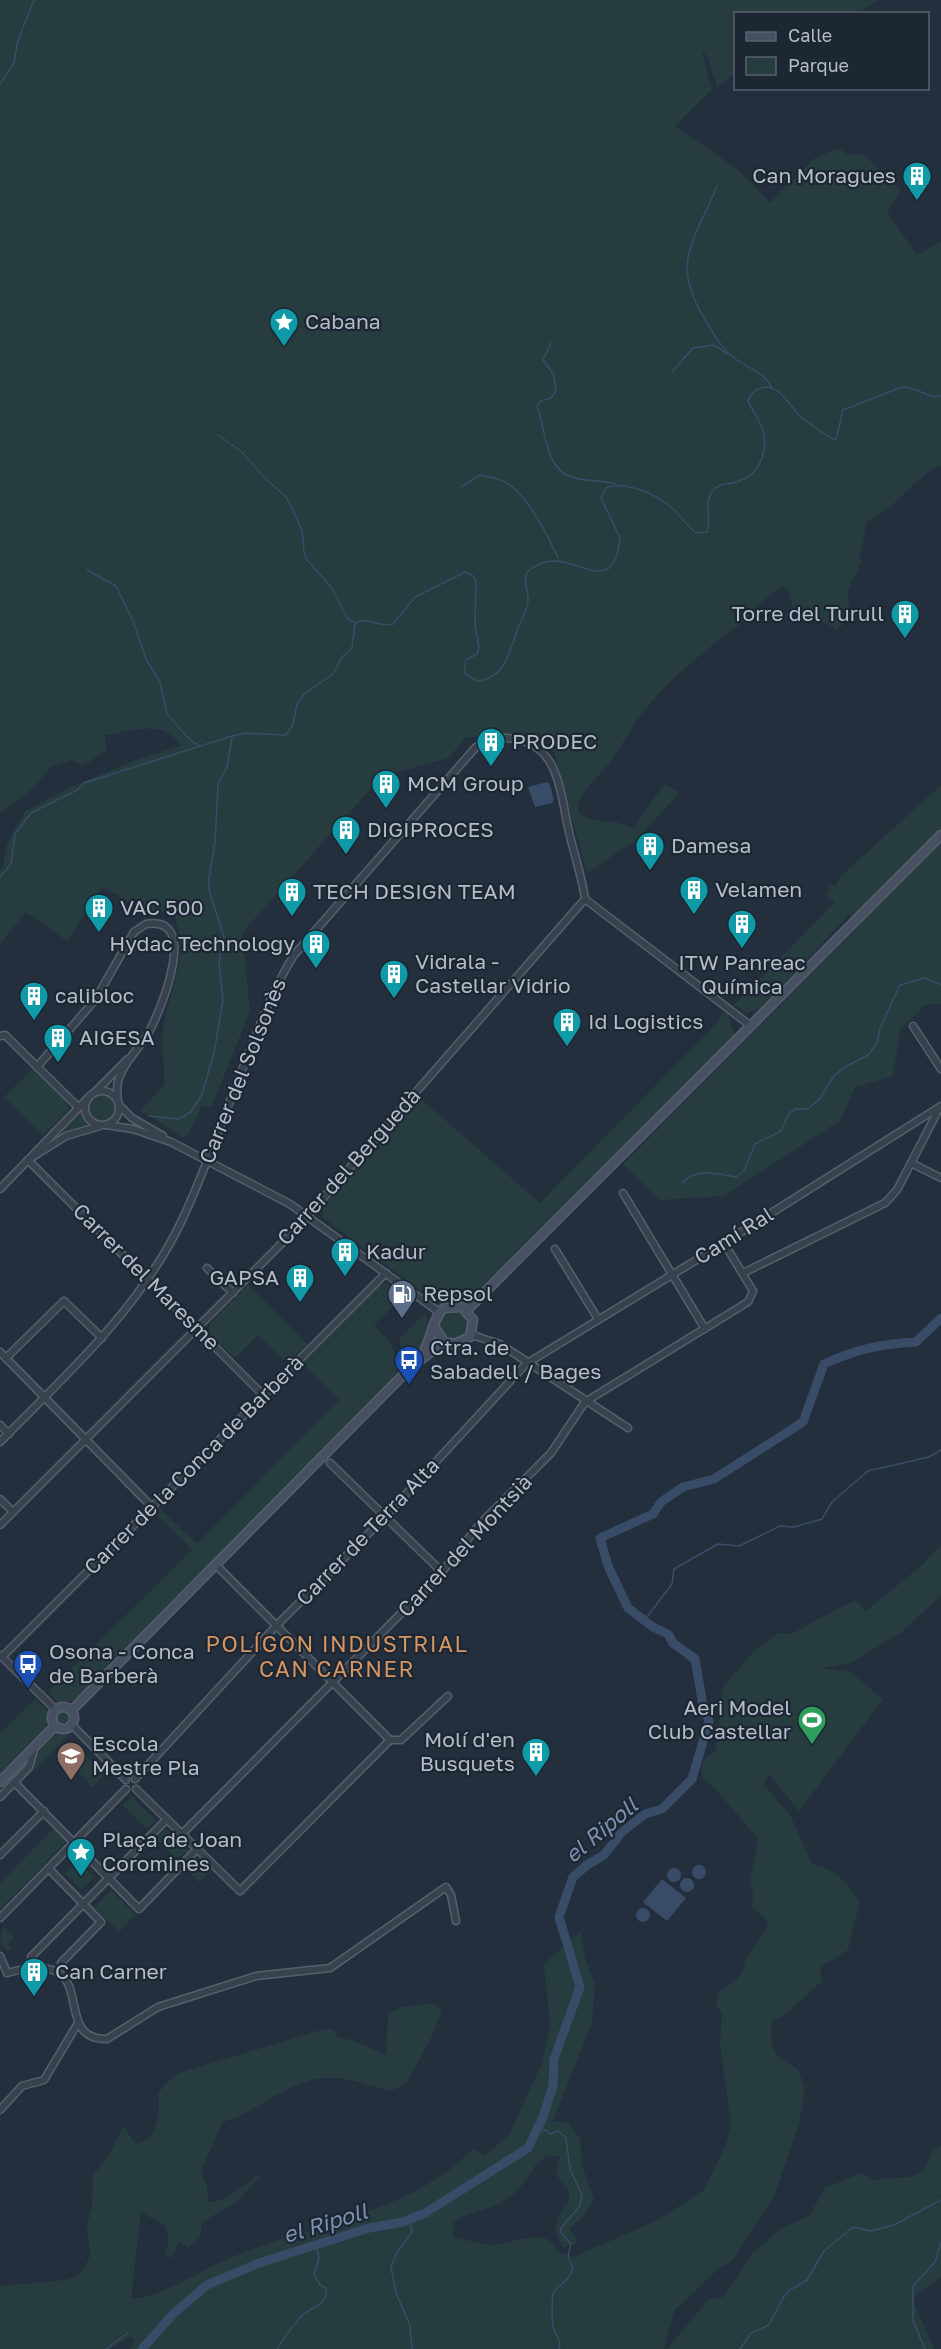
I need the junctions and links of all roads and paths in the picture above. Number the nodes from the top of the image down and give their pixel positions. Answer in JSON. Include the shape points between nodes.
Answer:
{"nodes":[{"id":1,"x":941,"y":835,"type":"edge"},
{"id":2,"x":585,"y":899,"type":"junction"},
{"id":3,"x":751,"y":1026,"type":"junction"},
{"id":4,"x":913,"y":1026,"type":"dead end"},
{"id":5,"x":0,"y":1036,"type":"edge"},
{"id":6,"x":136,"y":1053,"type":"junction"},
{"id":7,"x":37,"y":1067,"type":"junction"},
{"id":8,"x":941,"y":1070,"type":"edge"},
{"id":9,"x":91,"y":1095,"type":"junction"},
{"id":10,"x":119,"y":1103,"type":"junction"},
{"id":11,"x":941,"y":1106,"type":"edge"},
{"id":12,"x":78,"y":1107,"type":"junction"},
{"id":13,"x":104,"y":1125,"type":"junction"},
{"id":14,"x":171,"y":1142,"type":"junction"},
{"id":15,"x":28,"y":1160,"type":"junction"},
{"id":16,"x":207,"y":1161,"type":"junction"},
{"id":17,"x":911,"y":1163,"type":"junction"},
{"id":18,"x":941,"y":1178,"type":"edge"},
{"id":19,"x":0,"y":1189,"type":"edge"},
{"id":20,"x":623,"y":1192,"type":"dead end"},
{"id":21,"x":309,"y":1216,"type":"junction"},
{"id":22,"x":724,"y":1243,"type":"junction"},
{"id":23,"x":555,"y":1249,"type":"dead end"},
{"id":24,"x":207,"y":1268,"type":"dead end"},
{"id":25,"x":386,"y":1273,"type":"junction"},
{"id":26,"x":743,"y":1273,"type":"junction"},
{"id":27,"x":673,"y":1274,"type":"junction"},
{"id":28,"x":149,"y":1278,"type":"junction"},
{"id":29,"x":233,"y":1293,"type":"junction"},
{"id":30,"x":467,"y":1310,"type":"junction"},
{"id":31,"x":439,"y":1312,"type":"junction"},
{"id":32,"x":598,"y":1319,"type":"junction"},
{"id":33,"x":198,"y":1328,"type":"junction"},
{"id":34,"x":435,"y":1328,"type":"junction"},
{"id":35,"x":705,"y":1329,"type":"junction"},
{"id":36,"x":472,"y":1332,"type":"junction"},
{"id":37,"x":102,"y":1338,"type":"junction"},
{"id":38,"x":444,"y":1342,"type":"junction"},
{"id":39,"x":0,"y":1352,"type":"edge"},
{"id":40,"x":6,"y":1358,"type":"junction"},
{"id":41,"x":418,"y":1361,"type":"junction"},
{"id":42,"x":526,"y":1364,"type":"junction"},
{"id":43,"x":263,"y":1395,"type":"junction"},
{"id":44,"x":45,"y":1397,"type":"junction"},
{"id":45,"x":585,"y":1402,"type":"junction"},
{"id":46,"x":0,"y":1425,"type":"edge"},
{"id":47,"x":627,"y":1428,"type":"dead end"},
{"id":48,"x":9,"y":1434,"type":"junction"},
{"id":49,"x":86,"y":1439,"type":"junction"},
{"id":50,"x":0,"y":1442,"type":"edge"},
{"id":51,"x":330,"y":1463,"type":"dead end"},
{"id":52,"x":0,"y":1499,"type":"edge"},
{"id":53,"x":152,"y":1507,"type":"junction"},
{"id":54,"x":13,"y":1512,"type":"junction"},
{"id":55,"x":384,"y":1518,"type":"junction"},
{"id":56,"x":0,"y":1525,"type":"edge"},
{"id":57,"x":216,"y":1566,"type":"junction"},
{"id":58,"x":442,"y":1572,"type":"junction"},
{"id":59,"x":277,"y":1625,"type":"junction"},
{"id":60,"x":1,"y":1656,"type":"edge"},
{"id":61,"x":334,"y":1683,"type":"junction"},
{"id":62,"x":448,"y":1696,"type":"dead end"},
{"id":63,"x":56,"y":1710,"type":"junction"},
{"id":64,"x":72,"y":1710,"type":"junction"},
{"id":65,"x":72,"y":1725,"type":"junction"},
{"id":66,"x":55,"y":1726,"type":"junction"},
{"id":67,"x":390,"y":1740,"type":"junction"},
{"id":68,"x":35,"y":1747,"type":"junction"},
{"id":69,"x":135,"y":1779,"type":"junction"},
{"id":70,"x":126,"y":1780,"type":"junction"},
{"id":71,"x":0,"y":1782,"type":"edge"},
{"id":72,"x":14,"y":1782,"type":"junction"},
{"id":73,"x":126,"y":1789,"type":"junction"},
{"id":74,"x":136,"y":1789,"type":"junction"},
{"id":75,"x":0,"y":1797,"type":"edge"},
{"id":76,"x":44,"y":1811,"type":"junction"},
{"id":77,"x":167,"y":1820,"type":"junction"},
{"id":78,"x":182,"y":1834,"type":"junction"},
{"id":79,"x":74,"y":1842,"type":"junction"},
{"id":80,"x":197,"y":1849,"type":"junction"},
{"id":81,"x":2,"y":1850,"type":"edge"},
{"id":82,"x":48,"y":1869,"type":"junction"},
{"id":83,"x":109,"y":1879,"type":"junction"},
{"id":84,"x":84,"y":1905,"type":"junction"},
{"id":85,"x":0,"y":1918,"type":"edge"},
{"id":86,"x":456,"y":1921,"type":"dead end"},
{"id":87,"x":0,"y":1956,"type":"edge"},
{"id":88,"x":30,"y":1957,"type":"dead end"},
{"id":89,"x":61,"y":1963,"type":"dead end"},
{"id":90,"x":78,"y":2023,"type":"junction"},
{"id":91,"x":0,"y":2109,"type":"edge"}],
"edges":[{"from":1,"to":3,"type":"street"},
{"from":2,"to":3,"type":"street"},
{"from":2,"to":16,"type":"street","name":"Carrer del Solsonès","via":[[558,778],[548,759],[532,744],[516,739],[494,739],[476,747],[309,937],[284,971]]},
{"from":2,"to":21,"type":"street","name":"Carrer del Berguedà"},
{"from":3,"to":30,"type":"street"},
{"from":4,"to":8,"type":"street"},
{"from":5,"to":7,"type":"street","via":[[5,1035]]},
{"from":6,"to":7,"type":"street","via":[[151,1029],[168,983],[174,939],[167,928],[150,923],[134,932],[95,1000]]},
{"from":6,"to":9,"type":"street"},
{"from":6,"to":10,"type":"street","via":[[118,1079]]},
{"from":7,"to":12,"type":"street"},
{"from":9,"to":10,"type":"street","via":[[107,1092]]},
{"from":9,"to":12,"type":"street"},
{"from":9,"to":13,"type":"street","via":[[85,1106],[87,1115],[93,1123]]},
{"from":10,"to":13,"type":"street","via":[[117,1118]]},
{"from":10,"to":14,"type":"street","via":[[132,1118]]},
{"from":11,"to":17,"type":"street"},
{"from":11,"to":22,"type":"street","name":"Camí Ral"},
{"from":12,"to":15,"type":"street"},
{"from":13,"to":14,"type":"street","via":[[133,1129]]},
{"from":13,"to":15,"type":"street","via":[[66,1136]]},
{"from":14,"to":16,"type":"street"},
{"from":15,"to":19,"type":"street"},
{"from":15,"to":28,"type":"street","name":"Carrer del Maresme"},
{"from":16,"to":21,"type":"street"},
{"from":16,"to":28,"type":"street","name":"Carrer del Solsonès","via":[[182,1220]]},
{"from":17,"to":18,"type":"street"},
{"from":17,"to":26,"type":"street","via":[[885,1203]]},
{"from":20,"to":27,"type":"street"},
{"from":21,"to":25,"type":"street"},
{"from":21,"to":29,"type":"street","name":"Carrer del Berguedà"},
{"from":22,"to":26,"type":"street"},
{"from":22,"to":27,"type":"street","name":"Camí Ral"},
{"from":23,"to":32,"type":"street"},
{"from":24,"to":29,"type":"street"},
{"from":25,"to":31,"type":"street"},
{"from":25,"to":43,"type":"street","name":"Carrer de la Conca de Barberà"},
{"from":26,"to":35,"type":"street","via":[[753,1291],[748,1302]]},
{"from":27,"to":32,"type":"street","name":"Camí Ral"},
{"from":27,"to":35,"type":"street"},
{"from":28,"to":33,"type":"street","name":"Carrer del Maresme"},
{"from":28,"to":37,"type":"street","name":"Carrer del Solsonès"},
{"from":29,"to":33,"type":"street","name":"Carrer del Berguedà"},
{"from":30,"to":31,"type":"street","via":[[450,1305]]},
{"from":30,"to":36,"type":"street","via":[[473,1320]]},
{"from":31,"to":34,"type":"street"},
{"from":32,"to":42,"type":"street","name":"Camí Ral"},
{"from":33,"to":43,"type":"street","name":"Carrer del Maresme"},
{"from":33,"to":49,"type":"street","name":"Carrer del Berguedà"},
{"from":34,"to":38,"type":"street"},
{"from":34,"to":41,"type":"street"},
{"from":35,"to":45,"type":"street"},
{"from":36,"to":38,"type":"street","via":[[460,1343]]},
{"from":36,"to":42,"type":"street","via":[[500,1344]]},
{"from":37,"to":40,"type":"street","via":[[64,1301]]},
{"from":37,"to":44,"type":"street","name":"Carrer del Solsonès"},
{"from":38,"to":41,"type":"street"},
{"from":39,"to":40,"type":"street"},
{"from":40,"to":44,"type":"street"},
{"from":41,"to":57,"type":"street"},
{"from":42,"to":45,"type":"street"},
{"from":42,"to":55,"type":"street","name":"Carrer de Terra Alta"},
{"from":43,"to":53,"type":"street","name":"Carrer de la Conca de Barberà"},
{"from":44,"to":48,"type":"street","name":"Carrer del Solsonès"},
{"from":44,"to":49,"type":"street"},
{"from":45,"to":47,"type":"street"},
{"from":45,"to":58,"type":"street","name":"Carrer del Montsià","via":[[551,1453],[479,1525]]},
{"from":46,"to":48,"type":"street"},
{"from":48,"to":50,"type":"street","name":"Carrer del Solsonès"},
{"from":49,"to":53,"type":"street"},
{"from":49,"to":54,"type":"street","name":"Carrer del Berguedà"},
{"from":51,"to":55,"type":"street"},
{"from":52,"to":54,"type":"street"},
{"from":53,"to":60,"type":"street","name":"Carrer de la Conca de Barberà"},
{"from":54,"to":56,"type":"street","name":"Carrer del Berguedà"},
{"from":55,"to":58,"type":"street"},
{"from":55,"to":59,"type":"street","name":"Carrer de Terra Alta"},
{"from":57,"to":59,"type":"street"},
{"from":57,"to":64,"type":"street"},
{"from":58,"to":61,"type":"street","name":"Carrer del Montsià"},
{"from":59,"to":61,"type":"street"},
{"from":59,"to":69,"type":"street","name":"Carrer de Terra Alta"},
{"from":60,"to":63,"type":"street"},
{"from":61,"to":67,"type":"street"},
{"from":61,"to":78,"type":"street","name":"Carrer del Montsià"},
{"from":62,"to":67,"type":"street","via":[[401,1740]]},
{"from":63,"to":64,"type":"street"},
{"from":63,"to":66,"type":"street","via":[[52,1716]]},
{"from":64,"to":65,"type":"street"},
{"from":65,"to":66,"type":"street","via":[[64,1730]]},
{"from":65,"to":70,"type":"street"},
{"from":66,"to":68,"type":"street"},
{"from":67,"to":80,"type":"street","via":[[240,1892]]},
{"from":68,"to":71,"type":"street"},
{"from":68,"to":72,"type":"street","via":[[32,1763]]},
{"from":69,"to":70,"type":"street"},
{"from":69,"to":74,"type":"street"},
{"from":70,"to":73,"type":"street"},
{"from":72,"to":75,"type":"street"},
{"from":72,"to":76,"type":"street"},
{"from":73,"to":74,"type":"street"},
{"from":73,"to":79,"type":"street"},
{"from":74,"to":77,"type":"street"},
{"from":76,"to":79,"type":"street"},
{"from":76,"to":81,"type":"street"},
{"from":77,"to":78,"type":"street"},
{"from":77,"to":83,"type":"street"},
{"from":78,"to":80,"type":"street"},
{"from":79,"to":82,"type":"street"},
{"from":79,"to":83,"type":"street"},
{"from":80,"to":83,"type":"street","via":[[139,1909]]},
{"from":82,"to":84,"type":"street"},
{"from":82,"to":85,"type":"street"},
{"from":83,"to":84,"type":"street"},
{"from":84,"to":88,"type":"street"},
{"from":84,"to":89,"type":"street","via":[[101,1922]]},
{"from":86,"to":90,"type":"street","via":[[446,1887],[330,1968],[256,1976],[158,2007],[107,2039],[90,2036]]},
{"from":87,"to":90,"type":"street","via":[[7,1974],[35,1966],[57,1972],[71,1989]]},
{"from":90,"to":91,"type":"street","via":[[44,2080],[22,2086]]}]}
